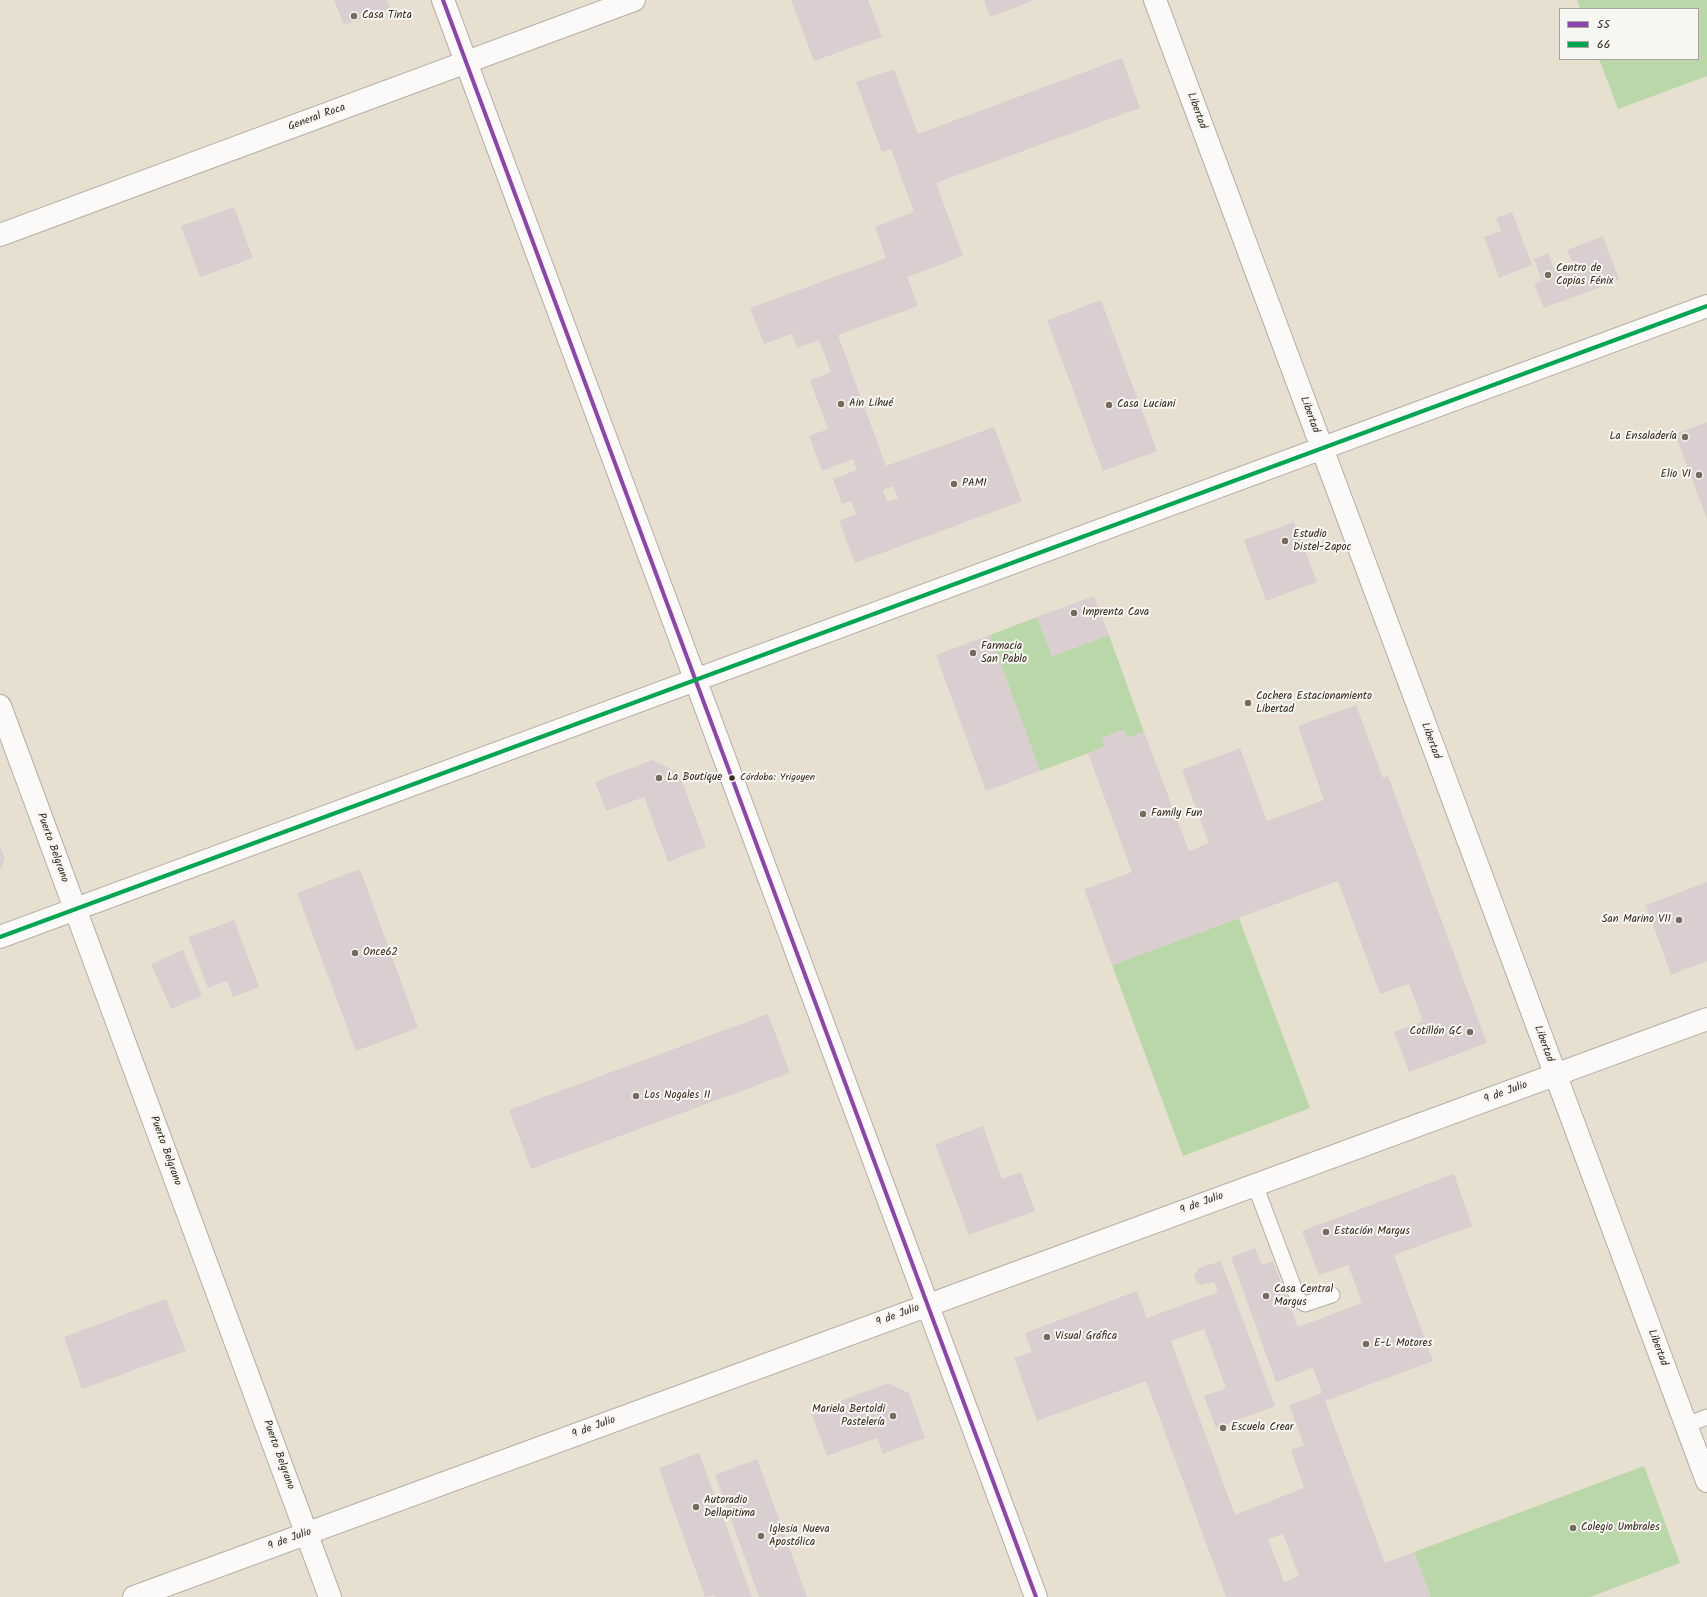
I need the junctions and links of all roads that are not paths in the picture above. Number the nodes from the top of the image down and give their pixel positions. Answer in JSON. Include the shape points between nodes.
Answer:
{"nodes":[{"id":1,"x":443,"y":0,"type":"edge"},
{"id":2,"x":634,"y":0,"type":"edge"},
{"id":3,"x":1155,"y":0,"type":"edge"},
{"id":4,"x":466,"y":62,"type":"junction"},
{"id":5,"x":0,"y":236,"type":"edge"},
{"id":6,"x":1707,"y":306,"type":"edge"},
{"id":7,"x":1321,"y":448,"type":"junction"},
{"id":8,"x":696,"y":680,"type":"junction"},
{"id":9,"x":0,"y":706,"type":"edge"},
{"id":10,"x":75,"y":909,"type":"junction"},
{"id":11,"x":0,"y":937,"type":"edge"},
{"id":12,"x":1707,"y":1019,"type":"edge"},
{"id":13,"x":1555,"y":1075,"type":"junction"},
{"id":14,"x":1255,"y":1185,"type":"junction"},
{"id":15,"x":1332,"y":1295,"type":"dead end"},
{"id":16,"x":928,"y":1305,"type":"junction"},
{"id":17,"x":1707,"y":1417,"type":"edge"},
{"id":18,"x":1686,"y":1425,"type":"junction"},
{"id":19,"x":1707,"y":1481,"type":"edge"},
{"id":20,"x":307,"y":1534,"type":"junction"},
{"id":21,"x":134,"y":1597,"type":"edge"},
{"id":22,"x":330,"y":1597,"type":"edge"},
{"id":23,"x":1036,"y":1597,"type":"edge"}],
"edges":[{"from":1,"to":4,"type":"street"},
{"from":2,"to":4,"type":"street","name":"General Roca"},
{"from":3,"to":7,"type":"street","name":"Libertad"},
{"from":4,"to":5,"type":"street","name":"General Roca"},
{"from":4,"to":8,"type":"street"},
{"from":6,"to":7,"type":"street"},
{"from":7,"to":8,"type":"street"},
{"from":7,"to":13,"type":"street","name":"Libertad"},
{"from":8,"to":10,"type":"street"},
{"from":8,"to":16,"type":"street"},
{"from":9,"to":10,"type":"street","name":"Puerto Belgrano"},
{"from":10,"to":11,"type":"street"},
{"from":10,"to":20,"type":"street","name":"Puerto Belgrano"},
{"from":12,"to":13,"type":"street","name":"9 de Julio"},
{"from":13,"to":14,"type":"street","name":"9 de Julio"},
{"from":13,"to":18,"type":"street","name":"Libertad"},
{"from":14,"to":15,"type":"lane","via":[[1298,1298],[1305,1304]]},
{"from":14,"to":16,"type":"street","name":"9 de Julio"},
{"from":16,"to":20,"type":"street","name":"9 de Julio"},
{"from":16,"to":23,"type":"street"},
{"from":17,"to":18,"type":"lane"},
{"from":18,"to":19,"type":"street","name":"Libertad"},
{"from":20,"to":21,"type":"street","name":"9 de Julio"},
{"from":20,"to":22,"type":"street","name":"Puerto Belgrano"}]}
